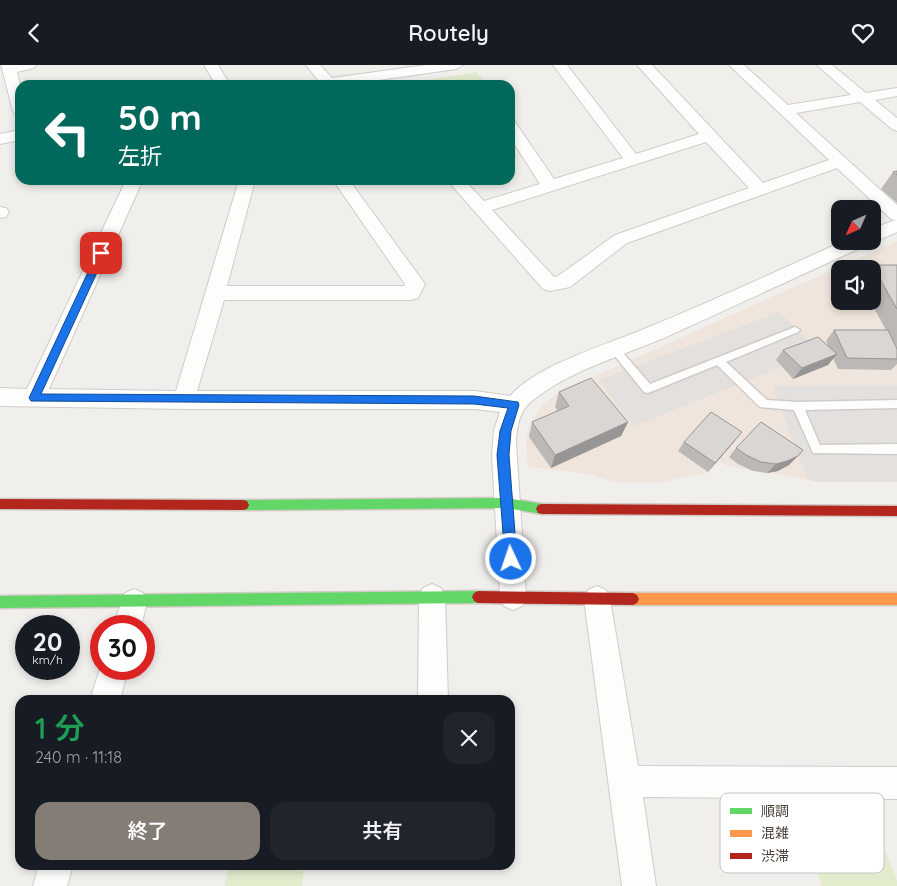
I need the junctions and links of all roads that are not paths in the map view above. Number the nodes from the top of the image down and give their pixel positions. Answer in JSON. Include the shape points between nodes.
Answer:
{"nodes":[{"id":1,"x":29,"y":65,"type":"edge"},
{"id":2,"x":211,"y":65,"type":"edge"},
{"id":3,"x":313,"y":65,"type":"edge"},
{"id":4,"x":456,"y":65,"type":"edge"},
{"id":5,"x":560,"y":65,"type":"edge"},
{"id":6,"x":644,"y":65,"type":"edge"},
{"id":7,"x":736,"y":65,"type":"edge"},
{"id":8,"x":824,"y":65,"type":"edge"},
{"id":9,"x":8,"y":67,"type":"edge"},
{"id":10,"x":220,"y":80,"type":"edge"},
{"id":11,"x":320,"y":80,"type":"edge"},
{"id":12,"x":350,"y":80,"type":"edge"},
{"id":13,"x":15,"y":92,"type":"edge"},
{"id":14,"x":897,"y":92,"type":"edge"},
{"id":15,"x":863,"y":97,"type":"junction"},
{"id":16,"x":786,"y":110,"type":"junction"},
{"id":17,"x":897,"y":126,"type":"edge"},
{"id":18,"x":515,"y":133,"type":"edge"},
{"id":19,"x":15,"y":136,"type":"edge"},
{"id":20,"x":708,"y":136,"type":"junction"},
{"id":21,"x":0,"y":139,"type":"edge"},
{"id":22,"x":634,"y":160,"type":"junction"},
{"id":23,"x":840,"y":162,"type":"junction"},
{"id":24,"x":132,"y":185,"type":"edge"},
{"id":25,"x":246,"y":185,"type":"edge"},
{"id":26,"x":345,"y":185,"type":"edge"},
{"id":27,"x":460,"y":185,"type":"edge"},
{"id":28,"x":550,"y":187,"type":"junction"},
{"id":29,"x":760,"y":190,"type":"junction"},
{"id":30,"x":481,"y":208,"type":"junction"},
{"id":31,"x":897,"y":215,"type":"edge"},
{"id":32,"x":897,"y":225,"type":"edge"},
{"id":33,"x":881,"y":232,"type":"edge"},
{"id":34,"x":840,"y":250,"type":"edge"},
{"id":35,"x":216,"y":293,"type":"junction"},
{"id":36,"x":795,"y":330,"type":"dead end"},
{"id":37,"x":615,"y":350,"type":"junction"},
{"id":38,"x":719,"y":361,"type":"junction"},
{"id":39,"x":0,"y":397,"type":"edge"},
{"id":40,"x":34,"y":398,"type":"junction"},
{"id":41,"x":184,"y":400,"type":"junction"},
{"id":42,"x":897,"y":404,"type":"edge"},
{"id":43,"x":514,"y":405,"type":"junction"},
{"id":44,"x":798,"y":406,"type":"junction"},
{"id":45,"x":897,"y":449,"type":"edge"},
{"id":46,"x":508,"y":503,"type":"junction"},
{"id":47,"x":0,"y":504,"type":"edge"},
{"id":48,"x":897,"y":511,"type":"edge"},
{"id":49,"x":432,"y":597,"type":"junction"},
{"id":50,"x":513,"y":597,"type":"junction"},
{"id":51,"x":597,"y":599,"type":"junction"},
{"id":52,"x":897,"y":599,"type":"edge"},
{"id":53,"x":0,"y":602,"type":"edge"},
{"id":54,"x":131,"y":614,"type":"edge"},
{"id":55,"x":111,"y":680,"type":"edge"},
{"id":56,"x":106,"y":695,"type":"edge"},
{"id":57,"x":432,"y":695,"type":"edge"},
{"id":58,"x":625,"y":781,"type":"junction"},
{"id":59,"x":897,"y":783,"type":"edge"},
{"id":60,"x":55,"y":870,"type":"edge"},
{"id":61,"x":50,"y":886,"type":"edge"},
{"id":62,"x":639,"y":886,"type":"edge"}],
"edges":[{"from":1,"to":9,"type":"street"},
{"from":2,"to":10,"type":"street"},
{"from":3,"to":11,"type":"street"},
{"from":4,"to":12,"type":"street"},
{"from":5,"to":22,"type":"street"},
{"from":6,"to":20,"type":"street"},
{"from":7,"to":16,"type":"street"},
{"from":8,"to":15,"type":"street"},
{"from":9,"to":13,"type":"street"},
{"from":14,"to":15,"type":"street"},
{"from":15,"to":16,"type":"street"},
{"from":15,"to":17,"type":"street"},
{"from":16,"to":23,"type":"street"},
{"from":18,"to":28,"type":"street"},
{"from":19,"to":21,"type":"street"},
{"from":20,"to":22,"type":"street"},
{"from":20,"to":29,"type":"street"},
{"from":22,"to":28,"type":"street"},
{"from":23,"to":29,"type":"street"},
{"from":23,"to":31,"type":"street"},
{"from":24,"to":40,"type":"street"},
{"from":25,"to":35,"type":"street"},
{"from":26,"to":35,"type":"street","via":[[415,284],[411,293]]},
{"from":27,"to":30,"type":"street"},
{"from":28,"to":30,"type":"street"},
{"from":29,"to":30,"type":"street","via":[[621,239],[563,282],[550,284]]},
{"from":32,"to":33,"type":"street"},
{"from":34,"to":37,"type":"street"},
{"from":35,"to":41,"type":"street"},
{"from":36,"to":38,"type":"lane"},
{"from":37,"to":38,"type":"lane","via":[[648,389]]},
{"from":37,"to":43,"type":"street","via":[[528,391]]},
{"from":38,"to":44,"type":"lane","via":[[764,404]]},
{"from":39,"to":40,"type":"street"},
{"from":40,"to":41,"type":"street"},
{"from":41,"to":43,"type":"street","via":[[474,400]]},
{"from":42,"to":44,"type":"lane"},
{"from":43,"to":46,"type":"street","via":[[505,431],[503,455]]},
{"from":44,"to":45,"type":"lane","via":[[817,450]]},
{"from":46,"to":47,"type":"street"},
{"from":46,"to":48,"type":"street","via":[[542,509]]},
{"from":46,"to":50,"type":"street"},
{"from":49,"to":50,"type":"street"},
{"from":49,"to":54,"type":"street"},
{"from":49,"to":57,"type":"street"},
{"from":50,"to":51,"type":"street"},
{"from":51,"to":52,"type":"street"},
{"from":51,"to":58,"type":"street"},
{"from":53,"to":54,"type":"street"},
{"from":55,"to":56,"type":"street"},
{"from":58,"to":59,"type":"street"},
{"from":58,"to":62,"type":"street"},
{"from":60,"to":61,"type":"street"}]}
